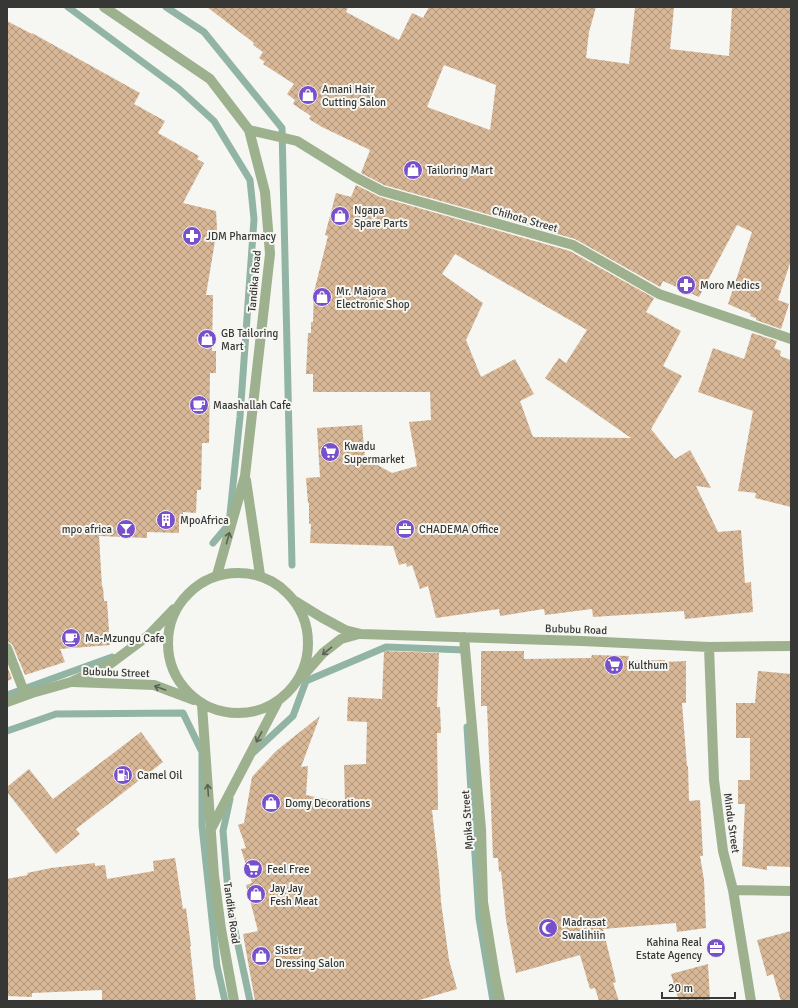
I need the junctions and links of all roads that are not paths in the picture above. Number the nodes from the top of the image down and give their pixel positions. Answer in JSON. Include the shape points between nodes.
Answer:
{"nodes":[{"id":1,"x":104,"y":7,"type":"edge"},
{"id":2,"x":250,"y":130,"type":"junction"},
{"id":3,"x":791,"y":339,"type":"edge"},
{"id":4,"x":245,"y":476,"type":"junction"},
{"id":5,"x":217,"y":575,"type":"junction"},
{"id":6,"x":260,"y":576,"type":"junction"},
{"id":7,"x":295,"y":601,"type":"junction"},
{"id":8,"x":179,"y":604,"type":"junction"},
{"id":9,"x":361,"y":634,"type":"junction"},
{"id":10,"x":464,"y":637,"type":"junction"},
{"id":11,"x":791,"y":646,"type":"edge"},
{"id":12,"x":709,"y":647,"type":"junction"},
{"id":13,"x":7,"y":648,"type":"edge"},
{"id":14,"x":71,"y":682,"type":"junction"},
{"id":15,"x":297,"y":682,"type":"junction"},
{"id":16,"x":32,"y":693,"type":"junction"},
{"id":17,"x":7,"y":702,"type":"edge"},
{"id":18,"x":199,"y":703,"type":"junction"},
{"id":19,"x":277,"y":703,"type":"junction"},
{"id":20,"x":211,"y":828,"type":"junction"},
{"id":21,"x":733,"y":890,"type":"junction"},
{"id":22,"x":791,"y":891,"type":"edge"},
{"id":23,"x":234,"y":1001,"type":"edge"},
{"id":24,"x":500,"y":1001,"type":"edge"},
{"id":25,"x":751,"y":1001,"type":"edge"}],
"edges":[{"from":1,"to":2,"type":"street","name":"Tandika Road","via":[[210,79]]},
{"from":2,"to":3,"type":"street","name":"Chihota Street","via":[[297,140],[382,191],[573,245],[659,294]]},
{"from":2,"to":4,"type":"street","name":"Tandika Road","via":[[264,192],[270,254]]},
{"from":5,"to":4,"type":"street","name":"Tandika Road","one_way":true},
{"from":4,"to":6,"type":"street"},
{"from":5,"to":6,"type":"street"},
{"from":5,"to":8,"type":"street","via":[[195,587]]},
{"from":6,"to":7,"type":"street","via":[[279,585]]},
{"from":7,"to":9,"type":"street","via":[[345,630]]},
{"from":7,"to":15,"type":"street","via":[[307,627],[308,655]]},
{"from":8,"to":14,"type":"street","name":"Bububu Street","via":[[149,635],[110,664]]},
{"from":8,"to":18,"type":"street","via":[[168,629],[168,656],[178,682]]},
{"from":9,"to":10,"type":"street","name":"Bububu Road"},
{"from":9,"to":15,"type":"street","one_way":true,"via":[[341,639],[323,653]]},
{"from":10,"to":12,"type":"street","name":"Bububu Road"},
{"from":10,"to":24,"type":"street","name":"Mpika Street","via":[[481,829],[483,902]]},
{"from":11,"to":12,"type":"street","name":"Bububu Road"},
{"from":12,"to":21,"type":"street","name":"Mindu Street","via":[[714,780],[722,851]]},
{"from":13,"to":16,"type":"street","via":[[23,689]]},
{"from":14,"to":16,"type":"street"},
{"from":18,"to":14,"type":"street","name":"Bububu Street","one_way":true,"via":[[154,685]]},
{"from":15,"to":19,"type":"street"},
{"from":16,"to":17,"type":"street"},
{"from":18,"to":19,"type":"street","via":[[240,715]]},
{"from":20,"to":18,"type":"street","name":"Tandika Road","one_way":true},
{"from":19,"to":20,"type":"street","one_way":true},
{"from":20,"to":23,"type":"street","name":"Tandika Road","via":[[221,929]]},
{"from":21,"to":22,"type":"street"},
{"from":21,"to":25,"type":"street","name":"Mindu Street"}]}
